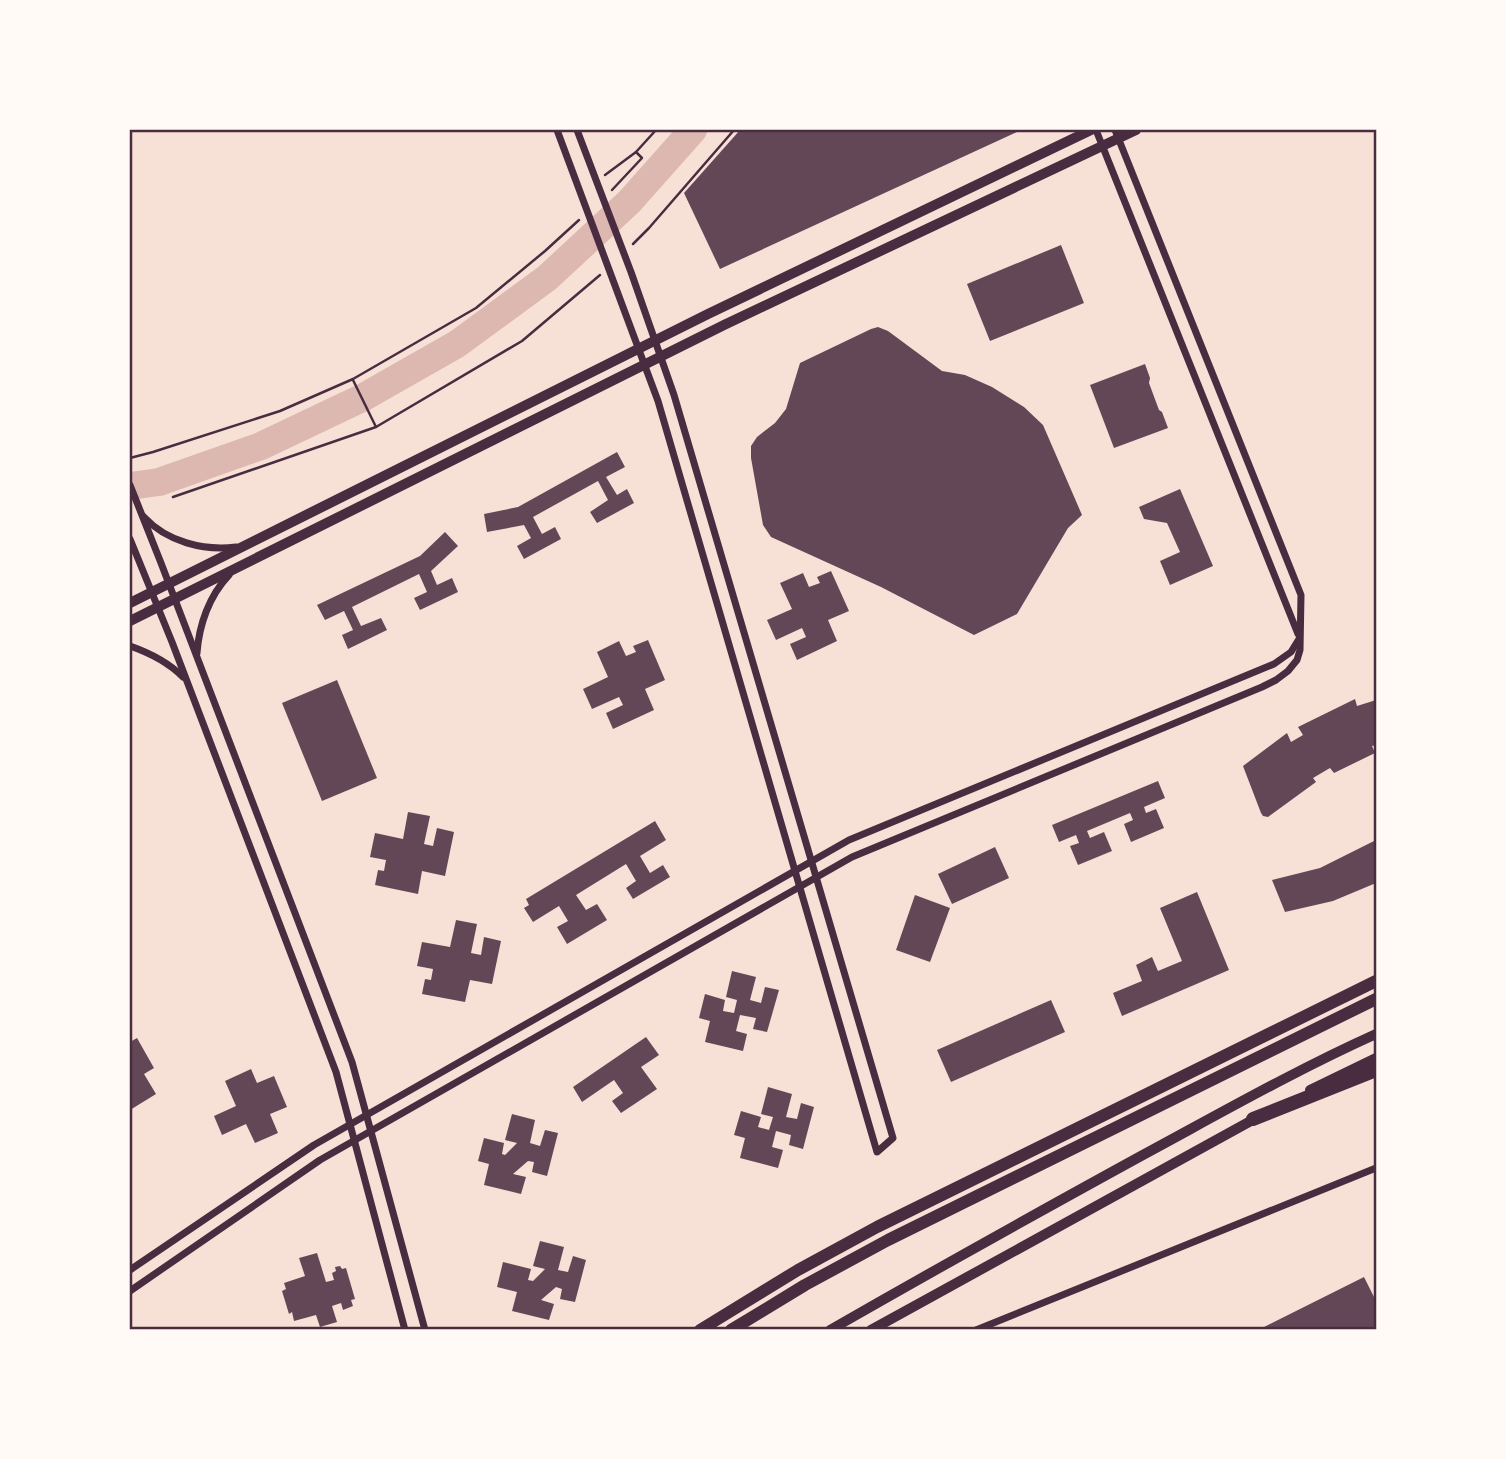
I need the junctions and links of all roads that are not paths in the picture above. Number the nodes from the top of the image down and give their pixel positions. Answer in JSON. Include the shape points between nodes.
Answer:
{"nodes":[{"id":1,"x":557,"y":130,"type":"edge"},
{"id":2,"x":577,"y":130,"type":"edge"},
{"id":3,"x":1094,"y":130,"type":"edge"},
{"id":4,"x":1136,"y":130,"type":"edge"},
{"id":5,"x":1117,"y":134,"type":"edge"},
{"id":6,"x":1103,"y":146,"type":"junction"},
{"id":7,"x":655,"y":340,"type":"junction"},
{"id":8,"x":639,"y":348,"type":"junction"},
{"id":9,"x":660,"y":357,"type":"junction"},
{"id":10,"x":645,"y":365,"type":"junction"},
{"id":11,"x":130,"y":485,"type":"edge"},
{"id":12,"x":141,"y":514,"type":"junction"},
{"id":13,"x":130,"y":539,"type":"edge"},
{"id":14,"x":244,"y":546,"type":"junction"},
{"id":15,"x":239,"y":566,"type":"junction"},
{"id":16,"x":169,"y":583,"type":"junction"},
{"id":17,"x":151,"y":592,"type":"junction"},
{"id":18,"x":175,"y":598,"type":"junction"},
{"id":19,"x":130,"y":603,"type":"edge"},
{"id":20,"x":158,"y":607,"type":"junction"},
{"id":21,"x":130,"y":621,"type":"edge"},
{"id":22,"x":1299,"y":638,"type":"junction"},
{"id":23,"x":130,"y":646,"type":"edge"},
{"id":24,"x":197,"y":657,"type":"junction"},
{"id":25,"x":188,"y":684,"type":"junction"},
{"id":26,"x":811,"y":862,"type":"junction"},
{"id":27,"x":795,"y":871,"type":"junction"},
{"id":28,"x":816,"y":878,"type":"junction"},
{"id":29,"x":800,"y":887,"type":"junction"},
{"id":30,"x":1377,"y":981,"type":"edge"},
{"id":31,"x":1377,"y":999,"type":"edge"},
{"id":32,"x":1377,"y":1034,"type":"edge"},
{"id":33,"x":1377,"y":1058,"type":"edge"},
{"id":34,"x":1377,"y":1070,"type":"edge"},
{"id":35,"x":367,"y":1115,"type":"junction"},
{"id":36,"x":1252,"y":1119,"type":"junction"},
{"id":37,"x":350,"y":1125,"type":"junction"},
{"id":38,"x":371,"y":1131,"type":"junction"},
{"id":39,"x":354,"y":1140,"type":"junction"},
{"id":40,"x":1377,"y":1168,"type":"edge"},
{"id":41,"x":130,"y":1270,"type":"edge"},
{"id":42,"x":130,"y":1291,"type":"edge"},
{"id":43,"x":404,"y":1329,"type":"edge"},
{"id":44,"x":425,"y":1329,"type":"edge"},
{"id":45,"x":700,"y":1329,"type":"edge"},
{"id":46,"x":730,"y":1329,"type":"edge"},
{"id":47,"x":830,"y":1329,"type":"edge"},
{"id":48,"x":871,"y":1329,"type":"edge"},
{"id":49,"x":977,"y":1329,"type":"edge"}],
"edges":[{"from":1,"to":8,"type":"street"},
{"from":2,"to":7,"type":"street"},
{"from":3,"to":6,"type":"street"},
{"from":3,"to":7,"type":"street"},
{"from":4,"to":5,"type":"street"},
{"from":5,"to":6,"type":"street"},
{"from":5,"to":22,"type":"street","via":[[1301,596]]},
{"from":6,"to":9,"type":"street"},
{"from":6,"to":22,"type":"street"},
{"from":7,"to":8,"type":"street"},
{"from":7,"to":9,"type":"street"},
{"from":8,"to":10,"type":"street"},
{"from":8,"to":14,"type":"street"},
{"from":9,"to":10,"type":"street"},
{"from":9,"to":26,"type":"street"},
{"from":10,"to":15,"type":"street"},
{"from":10,"to":27,"type":"street"},
{"from":11,"to":12,"type":"street"},
{"from":12,"to":14,"type":"street","via":[[184,542],[214,548]]},
{"from":12,"to":16,"type":"street"},
{"from":13,"to":17,"type":"street"},
{"from":14,"to":16,"type":"street"},
{"from":15,"to":18,"type":"street"},
{"from":15,"to":24,"type":"street","via":[[209,603]]},
{"from":16,"to":17,"type":"street"},
{"from":16,"to":18,"type":"street"},
{"from":17,"to":19,"type":"street"},
{"from":17,"to":20,"type":"street"},
{"from":18,"to":20,"type":"street"},
{"from":18,"to":24,"type":"street"},
{"from":20,"to":21,"type":"street"},
{"from":20,"to":25,"type":"street"},
{"from":22,"to":26,"type":"street","via":[[1291,652],[1274,664],[849,840]]},
{"from":22,"to":28,"type":"street","via":[[1297,660],[1276,680],[852,857]]},
{"from":23,"to":25,"type":"street","via":[[163,661]]},
{"from":24,"to":35,"type":"street","via":[[352,1062]]},
{"from":25,"to":37,"type":"street","via":[[336,1072]]},
{"from":26,"to":27,"type":"street"},
{"from":26,"to":28,"type":"street"},
{"from":27,"to":29,"type":"street"},
{"from":27,"to":35,"type":"street"},
{"from":28,"to":29,"type":"street"},
{"from":28,"to":29,"type":"street","via":[[893,1138],[877,1153]]},
{"from":29,"to":38,"type":"street"},
{"from":30,"to":45,"type":"main road","via":[[877,1227]]},
{"from":31,"to":46,"type":"main road","via":[[888,1240]]},
{"from":32,"to":47,"type":"street","via":[[1244,1100]]},
{"from":33,"to":36,"type":"street"},
{"from":34,"to":36,"type":"main road"},
{"from":35,"to":37,"type":"street"},
{"from":35,"to":38,"type":"street"},
{"from":36,"to":48,"type":"street"},
{"from":37,"to":39,"type":"street"},
{"from":37,"to":41,"type":"street"},
{"from":38,"to":39,"type":"street"},
{"from":38,"to":44,"type":"street"},
{"from":39,"to":42,"type":"street"},
{"from":39,"to":43,"type":"street"},
{"from":40,"to":49,"type":"street"}]}
